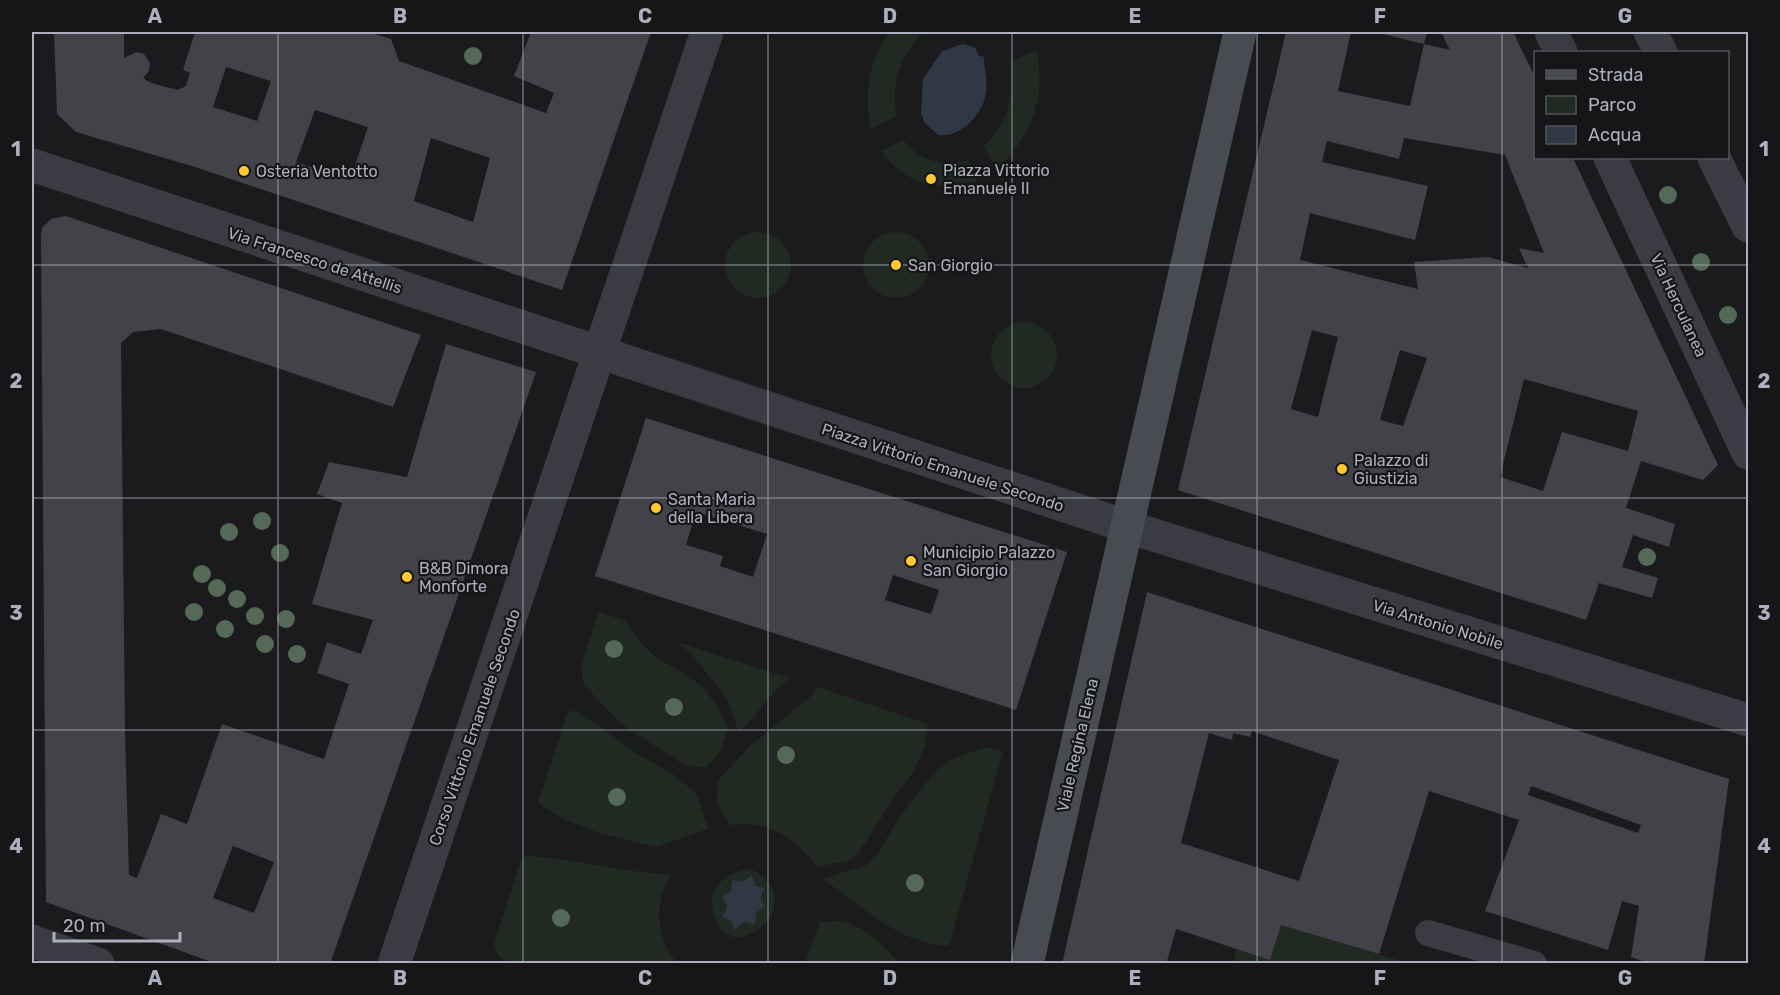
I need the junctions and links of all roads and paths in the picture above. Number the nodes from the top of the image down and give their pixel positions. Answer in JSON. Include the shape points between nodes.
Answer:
{"nodes":[{"id":1,"x":707,"y":32,"type":"edge"},
{"id":2,"x":1240,"y":32,"type":"edge"},
{"id":3,"x":1551,"y":32,"type":"edge"},
{"id":4,"x":1650,"y":32,"type":"edge"},
{"id":5,"x":1560,"y":51,"type":"edge"},
{"id":6,"x":1660,"y":51,"type":"edge"},
{"id":7,"x":1610,"y":159,"type":"edge"},
{"id":8,"x":1715,"y":159,"type":"edge"},
{"id":9,"x":32,"y":165,"type":"edge"},
{"id":10,"x":1749,"y":226,"type":"edge"},
{"id":11,"x":599,"y":354,"type":"junction"},
{"id":12,"x":1749,"y":453,"type":"edge"},
{"id":13,"x":1127,"y":527,"type":"junction"},
{"id":14,"x":1749,"y":720,"type":"edge"},
{"id":15,"x":1428,"y":933,"type":"dead end"},
{"id":16,"x":32,"y":941,"type":"edge"},
{"id":17,"x":98,"y":963,"type":"edge"},
{"id":18,"x":394,"y":963,"type":"edge"},
{"id":19,"x":1027,"y":963,"type":"edge"},
{"id":20,"x":1534,"y":963,"type":"edge"}],
"edges":[{"from":1,"to":11,"type":"street"},
{"from":2,"to":13,"type":"main road"},
{"from":3,"to":5,"type":"street"},
{"from":4,"to":6,"type":"street"},
{"from":7,"to":12,"type":"street","name":"Via Herculanea"},
{"from":8,"to":10,"type":"street"},
{"from":9,"to":11,"type":"street","name":"Via Francesco de Attellis"},
{"from":11,"to":13,"type":"street","name":"Piazza Vittorio Emanuele Secondo"},
{"from":11,"to":18,"type":"street","name":"Corso Vittorio Emanuele Secondo"},
{"from":13,"to":14,"type":"street","name":"Via Antonio Nobile"},
{"from":13,"to":19,"type":"main road","name":"Viale Regina Elena"},
{"from":15,"to":20,"type":"lane"},
{"from":16,"to":17,"type":"street"}]}
